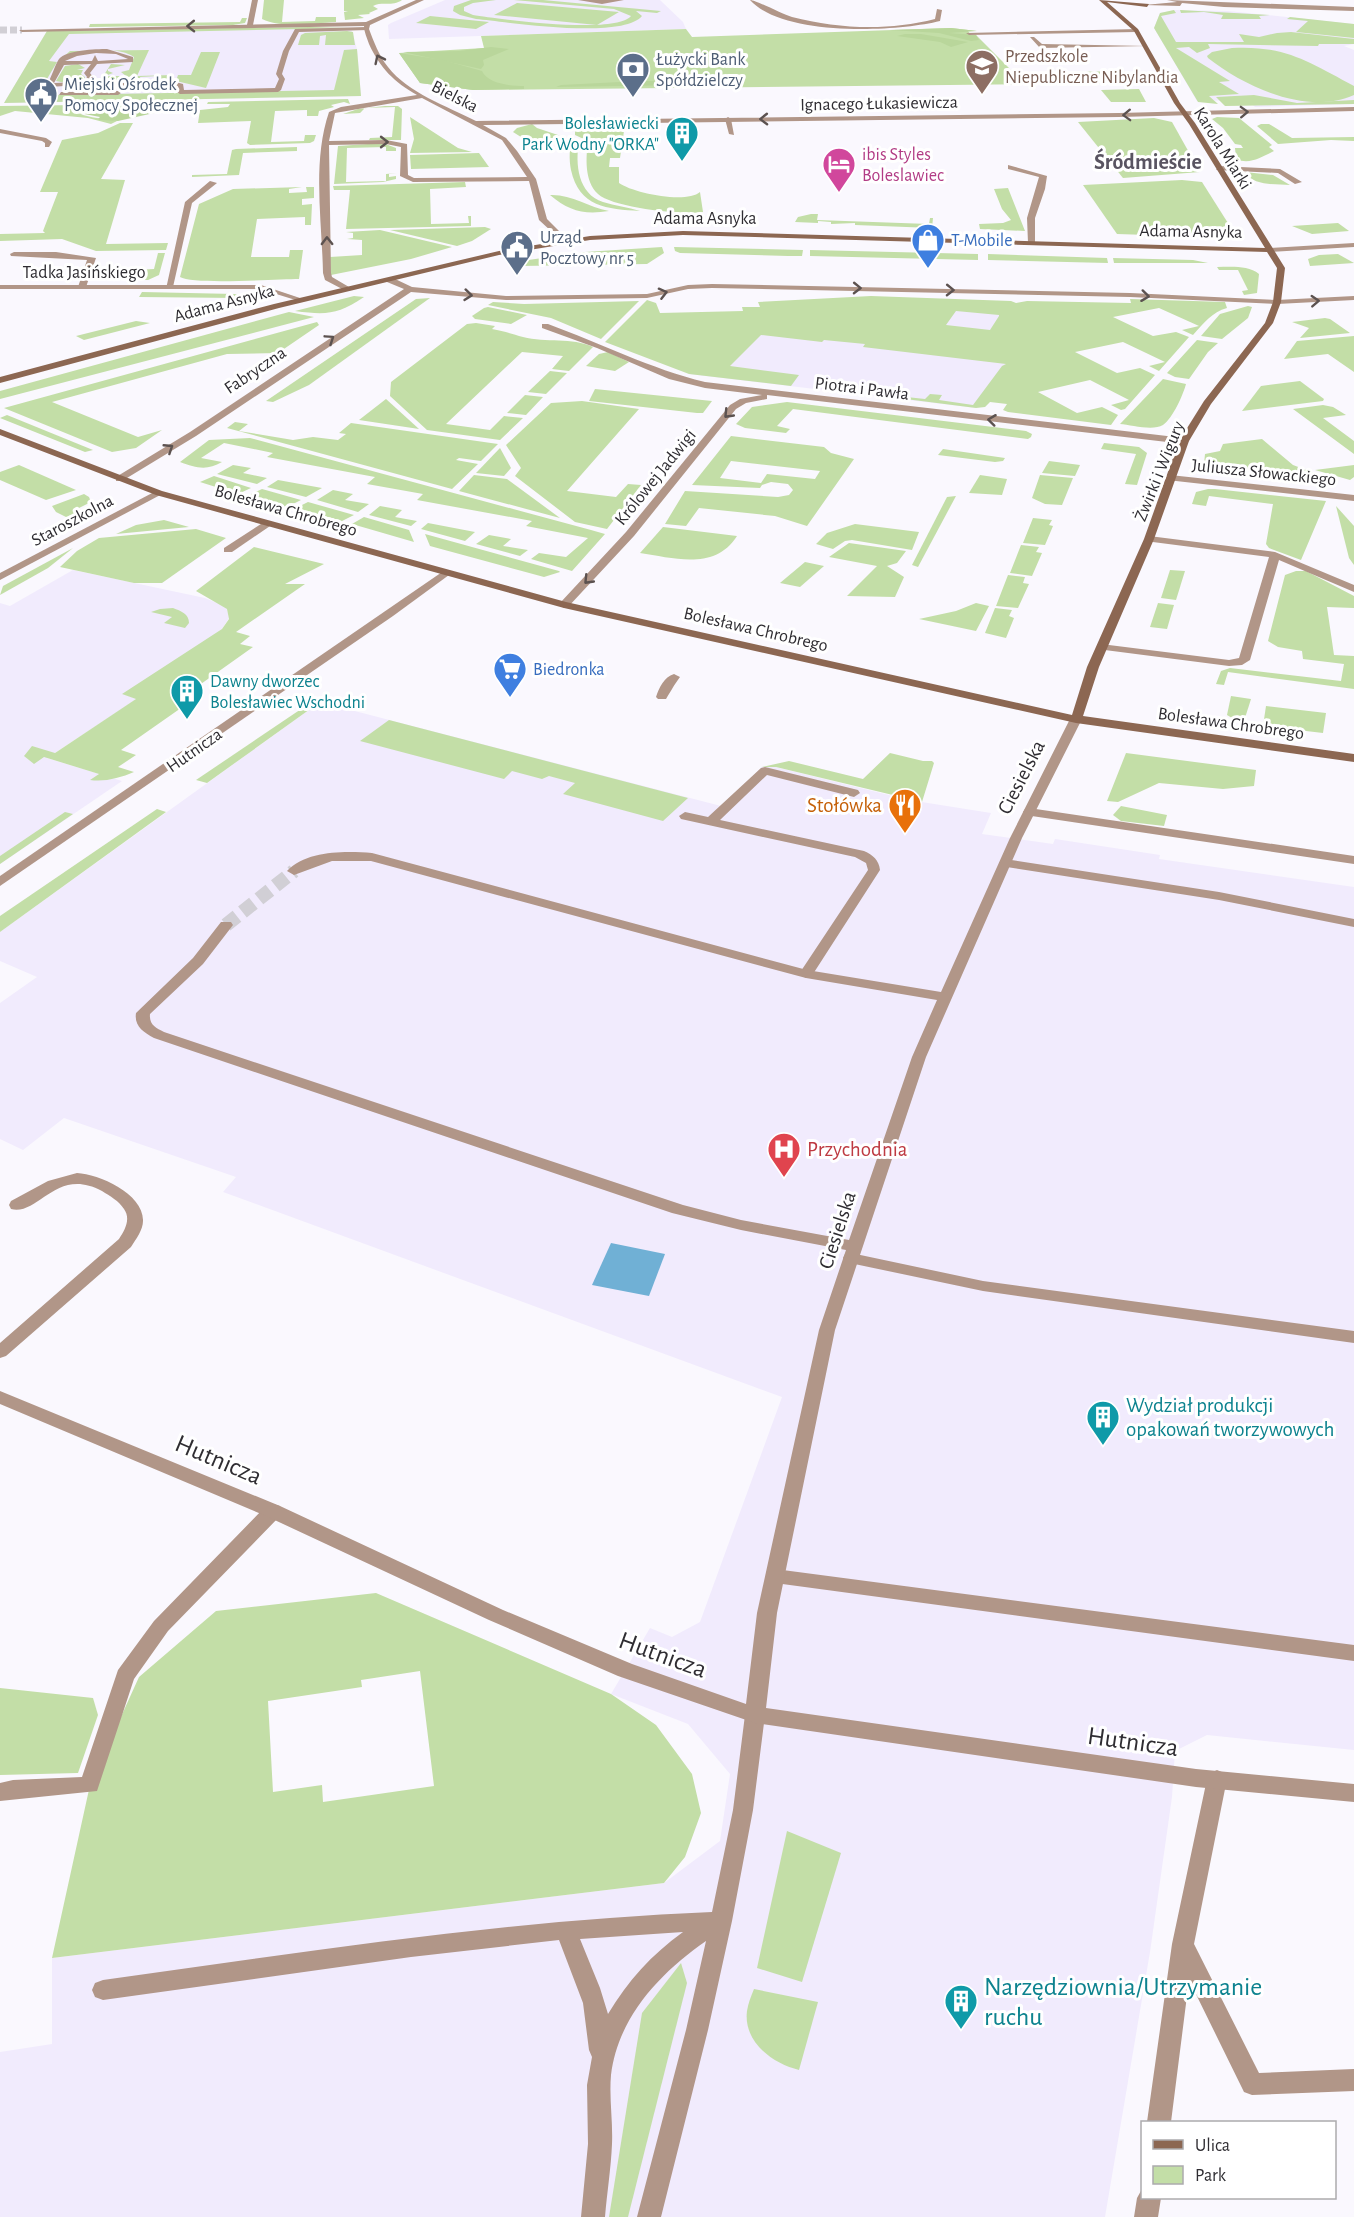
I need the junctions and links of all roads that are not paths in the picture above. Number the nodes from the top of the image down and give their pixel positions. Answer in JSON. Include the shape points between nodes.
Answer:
{"nodes":[{"id":1,"x":255,"y":0,"type":"edge"},
{"id":2,"x":421,"y":0,"type":"edge"},
{"id":3,"x":581,"y":0,"type":"edge"},
{"id":4,"x":621,"y":0,"type":"edge"},
{"id":5,"x":753,"y":0,"type":"edge"},
{"id":6,"x":1103,"y":0,"type":"edge"},
{"id":7,"x":1170,"y":0,"type":"edge"},
{"id":8,"x":1145,"y":2,"type":"edge"},
{"id":9,"x":1202,"y":2,"type":"edge"},
{"id":10,"x":1354,"y":9,"type":"edge"},
{"id":11,"x":939,"y":10,"type":"dead end"},
{"id":12,"x":1144,"y":15,"type":"dead end"},
{"id":13,"x":250,"y":26,"type":"junction"},
{"id":14,"x":367,"y":26,"type":"junction"},
{"id":15,"x":1138,"y":28,"type":"junction"},
{"id":16,"x":22,"y":30,"type":"tunnel mouth"},
{"id":17,"x":969,"y":33,"type":"dead end"},
{"id":18,"x":1032,"y":38,"type":"dead end"},
{"id":19,"x":1145,"y":46,"type":"junction"},
{"id":20,"x":96,"y":52,"type":"junction"},
{"id":21,"x":105,"y":52,"type":"junction"},
{"id":22,"x":62,"y":63,"type":"junction"},
{"id":23,"x":95,"y":63,"type":"junction"},
{"id":24,"x":146,"y":81,"type":"junction"},
{"id":25,"x":50,"y":85,"type":"junction"},
{"id":26,"x":88,"y":86,"type":"junction"},
{"id":27,"x":44,"y":91,"type":"dead end"},
{"id":28,"x":141,"y":92,"type":"dead end"},
{"id":29,"x":170,"y":92,"type":"dead end"},
{"id":30,"x":180,"y":92,"type":"junction"},
{"id":31,"x":128,"y":93,"type":"dead end"},
{"id":32,"x":51,"y":94,"type":"dead end"},
{"id":33,"x":422,"y":96,"type":"junction"},
{"id":34,"x":1354,"y":109,"type":"edge"},
{"id":35,"x":1185,"y":114,"type":"junction"},
{"id":36,"x":728,"y":119,"type":"junction"},
{"id":37,"x":476,"y":123,"type":"junction"},
{"id":38,"x":0,"y":131,"type":"edge"},
{"id":39,"x":732,"y":134,"type":"dead end"},
{"id":40,"x":325,"y":143,"type":"junction"},
{"id":41,"x":47,"y":146,"type":"dead end"},
{"id":42,"x":1011,"y":167,"type":"dead end"},
{"id":43,"x":1219,"y":168,"type":"junction"},
{"id":44,"x":532,"y":179,"type":"junction"},
{"id":45,"x":1298,"y":182,"type":"dead end"},
{"id":46,"x":213,"y":183,"type":"dead end"},
{"id":47,"x":564,"y":241,"type":"junction"},
{"id":48,"x":1032,"y":243,"type":"junction"},
{"id":49,"x":1354,"y":245,"type":"edge"},
{"id":50,"x":1269,"y":250,"type":"junction"},
{"id":51,"x":14,"y":254,"type":"dead end"},
{"id":52,"x":390,"y":280,"type":"junction"},
{"id":53,"x":0,"y":287,"type":"edge"},
{"id":54,"x":82,"y":287,"type":"junction"},
{"id":55,"x":169,"y":287,"type":"junction"},
{"id":56,"x":346,"y":289,"type":"junction"},
{"id":57,"x":410,"y":289,"type":"junction"},
{"id":58,"x":1354,"y":298,"type":"edge"},
{"id":59,"x":302,"y":300,"type":"junction"},
{"id":60,"x":1277,"y":302,"type":"junction"},
{"id":61,"x":545,"y":326,"type":"dead end"},
{"id":62,"x":0,"y":380,"type":"edge"},
{"id":63,"x":784,"y":396,"type":"junction"},
{"id":64,"x":0,"y":432,"type":"edge"},
{"id":65,"x":1184,"y":441,"type":"junction"},
{"id":66,"x":1170,"y":478,"type":"junction"},
{"id":67,"x":119,"y":479,"type":"junction"},
{"id":68,"x":159,"y":493,"type":"junction"},
{"id":69,"x":1354,"y":498,"type":"edge"},
{"id":70,"x":268,"y":524,"type":"junction"},
{"id":71,"x":1149,"y":539,"type":"junction"},
{"id":72,"x":228,"y":550,"type":"dead end"},
{"id":73,"x":1275,"y":555,"type":"junction"},
{"id":74,"x":445,"y":573,"type":"junction"},
{"id":75,"x":0,"y":577,"type":"edge"},
{"id":76,"x":1354,"y":589,"type":"edge"},
{"id":77,"x":564,"y":605,"type":"junction"},
{"id":78,"x":1101,"y":647,"type":"junction"},
{"id":79,"x":674,"y":677,"type":"dead end"},
{"id":80,"x":662,"y":697,"type":"dead end"},
{"id":81,"x":1076,"y":719,"type":"junction"},
{"id":82,"x":1354,"y":758,"type":"edge"},
{"id":83,"x":854,"y":793,"type":"dead end"},
{"id":84,"x":1029,"y":812,"type":"junction"},
{"id":85,"x":685,"y":816,"type":"dead end"},
{"id":86,"x":710,"y":822,"type":"junction"},
{"id":87,"x":1354,"y":860,"type":"edge"},
{"id":88,"x":1005,"y":863,"type":"junction"},
{"id":89,"x":294,"y":871,"type":"tunnel mouth"},
{"id":90,"x":0,"y":882,"type":"edge"},
{"id":91,"x":1354,"y":923,"type":"edge"},
{"id":92,"x":226,"y":925,"type":"tunnel mouth"},
{"id":93,"x":806,"y":974,"type":"junction"},
{"id":94,"x":946,"y":997,"type":"junction"},
{"id":95,"x":17,"y":1205,"type":"dead end"},
{"id":96,"x":852,"y":1252,"type":"junction"},
{"id":97,"x":1354,"y":1337,"type":"edge"},
{"id":98,"x":0,"y":1352,"type":"edge"},
{"id":99,"x":0,"y":1397,"type":"edge"},
{"id":100,"x":273,"y":1511,"type":"junction"},
{"id":101,"x":775,"y":1576,"type":"junction"},
{"id":102,"x":1354,"y":1653,"type":"edge"},
{"id":103,"x":755,"y":1715,"type":"junction"},
{"id":104,"x":1217,"y":1779,"type":"junction"},
{"id":105,"x":0,"y":1792,"type":"edge"},
{"id":106,"x":1354,"y":1793,"type":"edge"},
{"id":107,"x":721,"y":1921,"type":"junction"},
{"id":108,"x":565,"y":1929,"type":"junction"},
{"id":109,"x":1183,"y":1944,"type":"junction"},
{"id":110,"x":103,"y":1990,"type":"dead end"},
{"id":111,"x":600,"y":2068,"type":"junction"},
{"id":112,"x":1354,"y":2080,"type":"edge"},
{"id":113,"x":1159,"y":2121,"type":"edge"},
{"id":114,"x":1149,"y":2199,"type":"edge"},
{"id":115,"x":593,"y":2217,"type":"edge"},
{"id":116,"x":649,"y":2217,"type":"edge"},
{"id":117,"x":1146,"y":2217,"type":"edge"}],
"edges":[{"from":1,"to":13,"type":"street"},
{"from":2,"to":14,"type":"street"},
{"from":3,"to":4,"type":"street"},
{"from":5,"to":11,"type":"street","via":[[773,13],[834,27],[924,24],[938,20]]},
{"from":6,"to":8,"type":"street"},
{"from":6,"to":15,"type":"street","name":"Karola Miarki","via":[[1130,27]]},
{"from":7,"to":9,"type":"street"},
{"from":8,"to":9,"type":"street"},
{"from":8,"to":12,"type":"street"},
{"from":9,"to":10,"type":"street"},
{"from":13,"to":14,"type":"street"},
{"from":13,"to":16,"type":"street","one_way":true},
{"from":14,"to":30,"type":"street","via":[[297,30],[286,51],[278,90]]},
{"from":33,"to":14,"type":"street","name":"Bielska","one_way":true,"via":[[395,80],[378,61]]},
{"from":15,"to":17,"type":"street"},
{"from":15,"to":19,"type":"street","name":"Karola Miarki"},
{"from":18,"to":19,"type":"street","via":[[1040,46]]},
{"from":19,"to":35,"type":"street","name":"Karola Miarki"},
{"from":20,"to":21,"type":"street"},
{"from":20,"to":22,"type":"street","via":[[68,56]]},
{"from":20,"to":23,"type":"street"},
{"from":21,"to":23,"type":"street"},
{"from":21,"to":23,"type":"street","via":[[128,55],[130,62]]},
{"from":22,"to":23,"type":"street"},
{"from":22,"to":25,"type":"street"},
{"from":23,"to":26,"type":"street","via":[[87,74]]},
{"from":24,"to":26,"type":"street"},
{"from":24,"to":28,"type":"street"},
{"from":24,"to":30,"type":"street","via":[[178,84]]},
{"from":25,"to":26,"type":"street"},
{"from":25,"to":27,"type":"street"},
{"from":26,"to":31,"type":"street"},
{"from":26,"to":32,"type":"street"},
{"from":29,"to":30,"type":"street"},
{"from":33,"to":37,"type":"street","name":"Bielska"},
{"from":33,"to":40,"type":"street","via":[[332,112]]},
{"from":35,"to":34,"type":"street","name":"Ignacego Łukasiewicza","one_way":true},
{"from":35,"to":36,"type":"street","name":"Ignacego Łukasiewicza","one_way":true},
{"from":35,"to":43,"type":"street","name":"Karola Miarki"},
{"from":36,"to":37,"type":"street","name":"Ignacego Łukasiewicza"},
{"from":36,"to":39,"type":"street"},
{"from":37,"to":44,"type":"street","name":"Bielska","via":[[504,139]]},
{"from":38,"to":41,"type":"street","via":[[45,139],[49,142]]},
{"from":40,"to":44,"type":"street","one_way":true,"via":[[405,145],[404,176],[413,180]]},
{"from":56,"to":40,"type":"street","one_way":true,"via":[[328,278],[327,273]]},
{"from":42,"to":48,"type":"street","via":[[1043,176],[1044,183],[1032,212]]},
{"from":43,"to":45,"type":"street","via":[[1280,171]]},
{"from":43,"to":50,"type":"street","name":"Karola Miarki"},
{"from":44,"to":47,"type":"street","name":"Bielska","via":[[543,220]]},
{"from":46,"to":55,"type":"street","name":"Tadka Jasińskiego","via":[[189,202]]},
{"from":47,"to":48,"type":"street","name":"Adama Asnyka","via":[[683,233]]},
{"from":47,"to":52,"type":"street","name":"Adama Asnyka"},
{"from":48,"to":50,"type":"street","name":"Adama Asnyka"},
{"from":49,"to":50,"type":"street","name":"Adama Asnyka"},
{"from":50,"to":60,"type":"street","name":"Żwirki i Wigury","via":[[1281,268]]},
{"from":51,"to":54,"type":"street","via":[[92,258]]},
{"from":52,"to":56,"type":"street","name":"Adama Asnyka"},
{"from":52,"to":57,"type":"street"},
{"from":53,"to":54,"type":"street","name":"Tadka Jasińskiego"},
{"from":54,"to":55,"type":"street","name":"Tadka Jasińskiego"},
{"from":55,"to":59,"type":"street","name":"Tadka Jasińskiego","via":[[261,287]]},
{"from":56,"to":59,"type":"street","name":"Adama Asnyka"},
{"from":57,"to":60,"type":"street","one_way":true,"via":[[506,298],[647,296],[700,286],[872,288]]},
{"from":67,"to":57,"type":"street","name":"Fabryczna","one_way":true},
{"from":60,"to":58,"type":"street","one_way":true},
{"from":59,"to":62,"type":"street","name":"Adama Asnyka"},
{"from":60,"to":65,"type":"street","name":"Żwirki i Wigury","via":[[1269,323],[1207,403]]},
{"from":61,"to":63,"type":"street","name":"Piotra i Pawła","via":[[672,377],[705,386]]},
{"from":65,"to":63,"type":"street","name":"Piotra i Pawła","one_way":true},
{"from":63,"to":77,"type":"street","name":"Królowej Jadwigi","one_way":true,"via":[[752,399],[733,407],[630,534]]},
{"from":64,"to":67,"type":"street"},
{"from":65,"to":66,"type":"street","name":"Żwirki i Wigury"},
{"from":66,"to":69,"type":"street","name":"Juliusza Słowackiego"},
{"from":66,"to":71,"type":"street","name":"Żwirki i Wigury"},
{"from":67,"to":68,"type":"street","name":"Bolesława Chrobrego"},
{"from":68,"to":70,"type":"street","name":"Bolesława Chrobrego"},
{"from":68,"to":75,"type":"street","name":"Staroszkolna"},
{"from":70,"to":72,"type":"street"},
{"from":70,"to":74,"type":"street","name":"Bolesława Chrobrego"},
{"from":71,"to":73,"type":"street"},
{"from":71,"to":78,"type":"street","name":"Żwirki i Wigury"},
{"from":73,"to":76,"type":"street"},
{"from":73,"to":78,"type":"street","via":[[1242,662]]},
{"from":74,"to":77,"type":"street","name":"Bolesława Chrobrego"},
{"from":74,"to":90,"type":"street","name":"Hutnicza"},
{"from":77,"to":81,"type":"street","name":"Bolesława Chrobrego"},
{"from":78,"to":81,"type":"street","name":"Żwirki i Wigury"},
{"from":79,"to":80,"type":"street"},
{"from":81,"to":82,"type":"street","name":"Bolesława Chrobrego"},
{"from":81,"to":84,"type":"street","name":"Ciesielska"},
{"from":83,"to":86,"type":"street","via":[[765,771]]},
{"from":84,"to":87,"type":"street"},
{"from":84,"to":88,"type":"street","name":"Ciesielska"},
{"from":85,"to":86,"type":"street"},
{"from":86,"to":93,"type":"street","via":[[859,854],[873,864],[870,875]]},
{"from":88,"to":91,"type":"street","via":[[1219,896]]},
{"from":88,"to":94,"type":"street","name":"Ciesielska"},
{"from":89,"to":93,"type":"street","via":[[322,858],[372,857]]},
{"from":92,"to":96,"type":"street","via":[[198,961],[143,1013],[141,1020],[151,1031],[678,1209]]},
{"from":93,"to":94,"type":"street"},
{"from":94,"to":96,"type":"street","name":"Ciesielska","via":[[919,1057]]},
{"from":95,"to":98,"type":"street","via":[[58,1183],[87,1178],[127,1202],[135,1215],[134,1229],[125,1243]]},
{"from":96,"to":97,"type":"street","via":[[983,1286]]},
{"from":96,"to":101,"type":"street","name":"Ciesielska","via":[[827,1330]]},
{"from":99,"to":100,"type":"street","name":"Hutnicza"},
{"from":100,"to":103,"type":"street","name":"Hutnicza","via":[[625,1671]]},
{"from":100,"to":105,"type":"street","via":[[161,1626],[125,1676],[90,1785]]},
{"from":101,"to":102,"type":"street"},
{"from":101,"to":103,"type":"street","name":"Ciesielska"},
{"from":103,"to":104,"type":"street","name":"Hutnicza"},
{"from":103,"to":107,"type":"street","name":"Ciesielska","via":[[743,1810]]},
{"from":104,"to":106,"type":"street","name":"Hutnicza"},
{"from":104,"to":109,"type":"street"},
{"from":107,"to":108,"type":"street"},
{"from":107,"to":111,"type":"street","via":[[684,1942],[650,1974],[607,2039]]},
{"from":107,"to":116,"type":"street","name":"Ciesielska"},
{"from":108,"to":110,"type":"street"},
{"from":108,"to":111,"type":"street","via":[[586,1977],[596,2014],[601,2038]]},
{"from":109,"to":112,"type":"street","via":[[1252,2084]]},
{"from":109,"to":113,"type":"street"},
{"from":111,"to":115,"type":"street","via":[[600,2146]]},
{"from":114,"to":117,"type":"street"}]}
